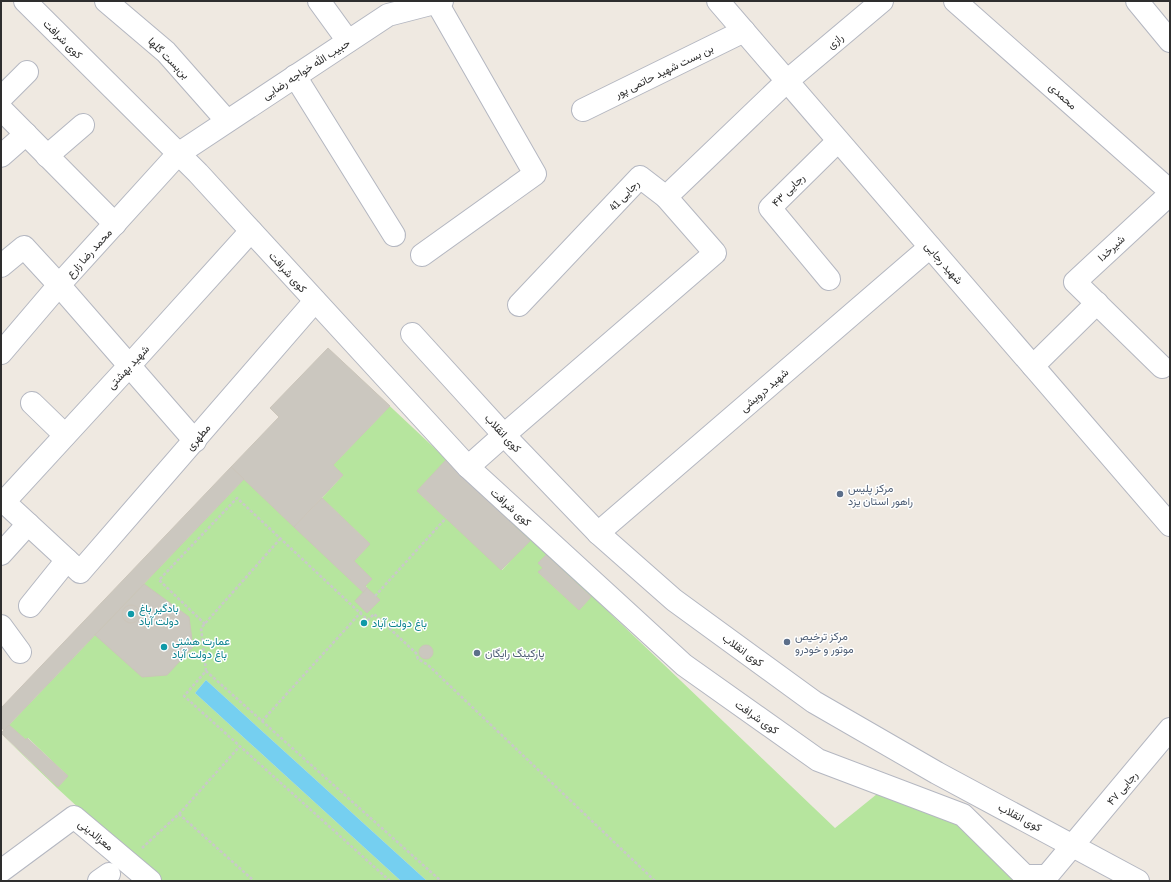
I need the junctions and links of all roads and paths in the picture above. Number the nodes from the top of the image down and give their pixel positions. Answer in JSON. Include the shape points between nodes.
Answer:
{"nodes":[{"id":1,"x":24,"y":1,"type":"edge"},
{"id":2,"x":106,"y":1,"type":"edge"},
{"id":3,"x":319,"y":1,"type":"edge"},
{"id":4,"x":438,"y":1,"type":"edge"},
{"id":5,"x":718,"y":1,"type":"edge"},
{"id":6,"x":882,"y":1,"type":"edge"},
{"id":7,"x":955,"y":1,"type":"edge"},
{"id":8,"x":1137,"y":1,"type":"edge"},
{"id":9,"x":744,"y":31,"type":"junction"},
{"id":10,"x":348,"y":41,"type":"junction"},
{"id":11,"x":1170,"y":41,"type":"edge"},
{"id":12,"x":27,"y":72,"type":"dead end"},
{"id":13,"x":295,"y":76,"type":"junction"},
{"id":14,"x":787,"y":81,"type":"junction"},
{"id":15,"x":1,"y":98,"type":"edge"},
{"id":16,"x":1,"y":109,"type":"edge"},
{"id":17,"x":583,"y":110,"type":"dead end"},
{"id":18,"x":227,"y":121,"type":"junction"},
{"id":19,"x":83,"y":125,"type":"dead end"},
{"id":20,"x":26,"y":134,"type":"junction"},
{"id":21,"x":838,"y":140,"type":"junction"},
{"id":22,"x":178,"y":154,"type":"junction"},
{"id":23,"x":1,"y":156,"type":"edge"},
{"id":24,"x":47,"y":156,"type":"junction"},
{"id":25,"x":1170,"y":192,"type":"edge"},
{"id":26,"x":666,"y":197,"type":"junction"},
{"id":27,"x":115,"y":224,"type":"junction"},
{"id":28,"x":251,"y":231,"type":"junction"},
{"id":29,"x":394,"y":235,"type":"dead end"},
{"id":30,"x":930,"y":247,"type":"junction"},
{"id":31,"x":422,"y":255,"type":"dead end"},
{"id":32,"x":1,"y":266,"type":"edge"},
{"id":33,"x":829,"y":279,"type":"dead end"},
{"id":34,"x":59,"y":285,"type":"junction"},
{"id":35,"x":315,"y":301,"type":"junction"},
{"id":36,"x":1097,"y":303,"type":"junction"},
{"id":37,"x":519,"y":305,"type":"dead end"},
{"id":38,"x":412,"y":334,"type":"dead end"},
{"id":39,"x":1,"y":353,"type":"edge"},
{"id":40,"x":129,"y":366,"type":"junction"},
{"id":41,"x":1033,"y":366,"type":"junction"},
{"id":42,"x":1162,"y":367,"type":"dead end"},
{"id":43,"x":32,"y":403,"type":"dead end"},
{"id":44,"x":65,"y":435,"type":"junction"},
{"id":45,"x":504,"y":435,"type":"junction"},
{"id":46,"x":195,"y":441,"type":"junction"},
{"id":47,"x":468,"y":467,"type":"junction"},
{"id":48,"x":2,"y":501,"type":"edge"},
{"id":49,"x":446,"y":518,"type":"dead end"},
{"id":50,"x":28,"y":524,"type":"junction"},
{"id":51,"x":1170,"y":525,"type":"edge"},
{"id":52,"x":598,"y":533,"type":"junction"},
{"id":53,"x":280,"y":539,"type":"junction"},
{"id":54,"x":1,"y":554,"type":"edge"},
{"id":55,"x":74,"y":566,"type":"junction"},
{"id":56,"x":375,"y":596,"type":"dead end"},
{"id":57,"x":30,"y":606,"type":"dead end"},
{"id":58,"x":363,"y":610,"type":"dead end"},
{"id":59,"x":360,"y":613,"type":"junction"},
{"id":60,"x":206,"y":624,"type":"junction"},
{"id":61,"x":1,"y":626,"type":"edge"},
{"id":62,"x":20,"y":652,"type":"dead end"},
{"id":63,"x":206,"y":671,"type":"junction"},
{"id":64,"x":262,"y":720,"type":"junction"},
{"id":65,"x":1170,"y":729,"type":"edge"},
{"id":66,"x":240,"y":746,"type":"junction"},
{"id":67,"x":179,"y":814,"type":"junction"},
{"id":68,"x":1073,"y":846,"type":"junction"},
{"id":69,"x":128,"y":861,"type":"junction"},
{"id":70,"x":1,"y":871,"type":"edge"},
{"id":71,"x":150,"y":881,"type":"edge"},
{"id":72,"x":254,"y":881,"type":"edge"},
{"id":73,"x":390,"y":881,"type":"edge"},
{"id":74,"x":441,"y":881,"type":"edge"},
{"id":75,"x":655,"y":881,"type":"edge"},
{"id":76,"x":1138,"y":881,"type":"edge"}],
"edges":[{"from":1,"to":22,"type":"street","name":"کوی شرافت"},
{"from":2,"to":18,"type":"street","name":"بن‌بست گلها","via":[[166,52]]},
{"from":3,"to":10,"type":"street"},
{"from":4,"to":10,"type":"street","name":"حبیب الله خواجه رضایی","via":[[388,15]]},
{"from":4,"to":31,"type":"street","via":[[535,174]]},
{"from":5,"to":9,"type":"street","name":"شهید رجایی"},
{"from":6,"to":14,"type":"street","name":"رازی"},
{"from":7,"to":25,"type":"street","name":"محمدی"},
{"from":8,"to":11,"type":"street"},
{"from":9,"to":14,"type":"street","name":"شهید رجایی"},
{"from":9,"to":17,"type":"street","name":"بن بست شهید حاتمی پور"},
{"from":10,"to":13,"type":"street","name":"حبیب الله خواجه رضایی"},
{"from":12,"to":15,"type":"street"},
{"from":13,"to":18,"type":"street","name":"حبیب الله خواجه رضایی"},
{"from":13,"to":29,"type":"street"},
{"from":14,"to":21,"type":"street","name":"شهید رجایی"},
{"from":14,"to":26,"type":"street"},
{"from":16,"to":20,"type":"street"},
{"from":18,"to":22,"type":"street","name":"حبیب الله خواجه رضایی"},
{"from":19,"to":24,"type":"street"},
{"from":20,"to":23,"type":"street"},
{"from":20,"to":24,"type":"street"},
{"from":21,"to":30,"type":"street","name":"شهید رجایی"},
{"from":21,"to":33,"type":"street","name":"رجایی ۴۳","via":[[770,208]]},
{"from":22,"to":27,"type":"street","name":"محمد رضا زارع"},
{"from":22,"to":28,"type":"street","name":"کوی شرافت"},
{"from":24,"to":27,"type":"street"},
{"from":25,"to":36,"type":"street","name":"شیرخدا","via":[[1075,282]]},
{"from":26,"to":37,"type":"street","name":"رجایی 41","via":[[640,177]]},
{"from":26,"to":45,"type":"street","via":[[715,253]]},
{"from":27,"to":34,"type":"street","name":"محمد رضا زارع"},
{"from":28,"to":35,"type":"street","name":"کوی شرافت"},
{"from":28,"to":40,"type":"street","name":"شهید بهشتی"},
{"from":30,"to":41,"type":"street","name":"شهید رجایی"},
{"from":30,"to":52,"type":"street","name":"شهید درویشی"},
{"from":32,"to":34,"type":"street","via":[[24,248]]},
{"from":34,"to":39,"type":"street","name":"محمد رضا زارع"},
{"from":34,"to":40,"type":"street"},
{"from":35,"to":46,"type":"street","name":"مطهری"},
{"from":35,"to":47,"type":"street","name":"کوی شرافت"},
{"from":36,"to":41,"type":"street"},
{"from":36,"to":42,"type":"street","name":"شیرخدا"},
{"from":38,"to":45,"type":"street","name":"کوی انقلاب"},
{"from":40,"to":44,"type":"street","name":"شهید بهشتی"},
{"from":40,"to":46,"type":"street"},
{"from":41,"to":51,"type":"street","name":"شهید رجایی"},
{"from":43,"to":44,"type":"street"},
{"from":44,"to":48,"type":"street","name":"شهید بهشتی"},
{"from":45,"to":47,"type":"street"},
{"from":45,"to":52,"type":"street","name":"کوی انقلاب"},
{"from":46,"to":55,"type":"street","name":"مطهری"},
{"from":47,"to":68,"type":"street","name":"کوی شرافت","via":[[684,665],[818,760],[963,815],[1025,876],[1047,876]]},
{"from":48,"to":50,"type":"street"},
{"from":49,"to":56,"type":"path"},
{"from":50,"to":54,"type":"street"},
{"from":50,"to":55,"type":"street"},
{"from":52,"to":68,"type":"street","name":"کوی انقلاب","via":[[674,600],[814,702]]},
{"from":53,"to":59,"type":"path"},
{"from":53,"to":60,"type":"path"},
{"from":53,"to":60,"type":"path","via":[[237,498],[159,580]]},
{"from":55,"to":57,"type":"street","name":"مطهری"},
{"from":58,"to":59,"type":"path"},
{"from":59,"to":64,"type":"path"},
{"from":59,"to":75,"type":"path","via":[[368,620],[374,614],[416,653],[418,659],[428,665]]},
{"from":60,"to":63,"type":"path","via":[[201,628]]},
{"from":61,"to":62,"type":"street"},
{"from":63,"to":64,"type":"path"},
{"from":63,"to":66,"type":"path","via":[[184,696]]},
{"from":64,"to":74,"type":"path"},
{"from":65,"to":68,"type":"street","name":"رجایی ۴۷"},
{"from":66,"to":67,"type":"path"},
{"from":66,"to":73,"type":"path"},
{"from":67,"to":69,"type":"path"},
{"from":67,"to":72,"type":"path"},
{"from":68,"to":76,"type":"street","name":"کوی انقلاب"},
{"from":69,"to":70,"type":"street","name":"معزالدینی","via":[[74,817]]},
{"from":69,"to":71,"type":"street","name":"معزالدینی"}]}
